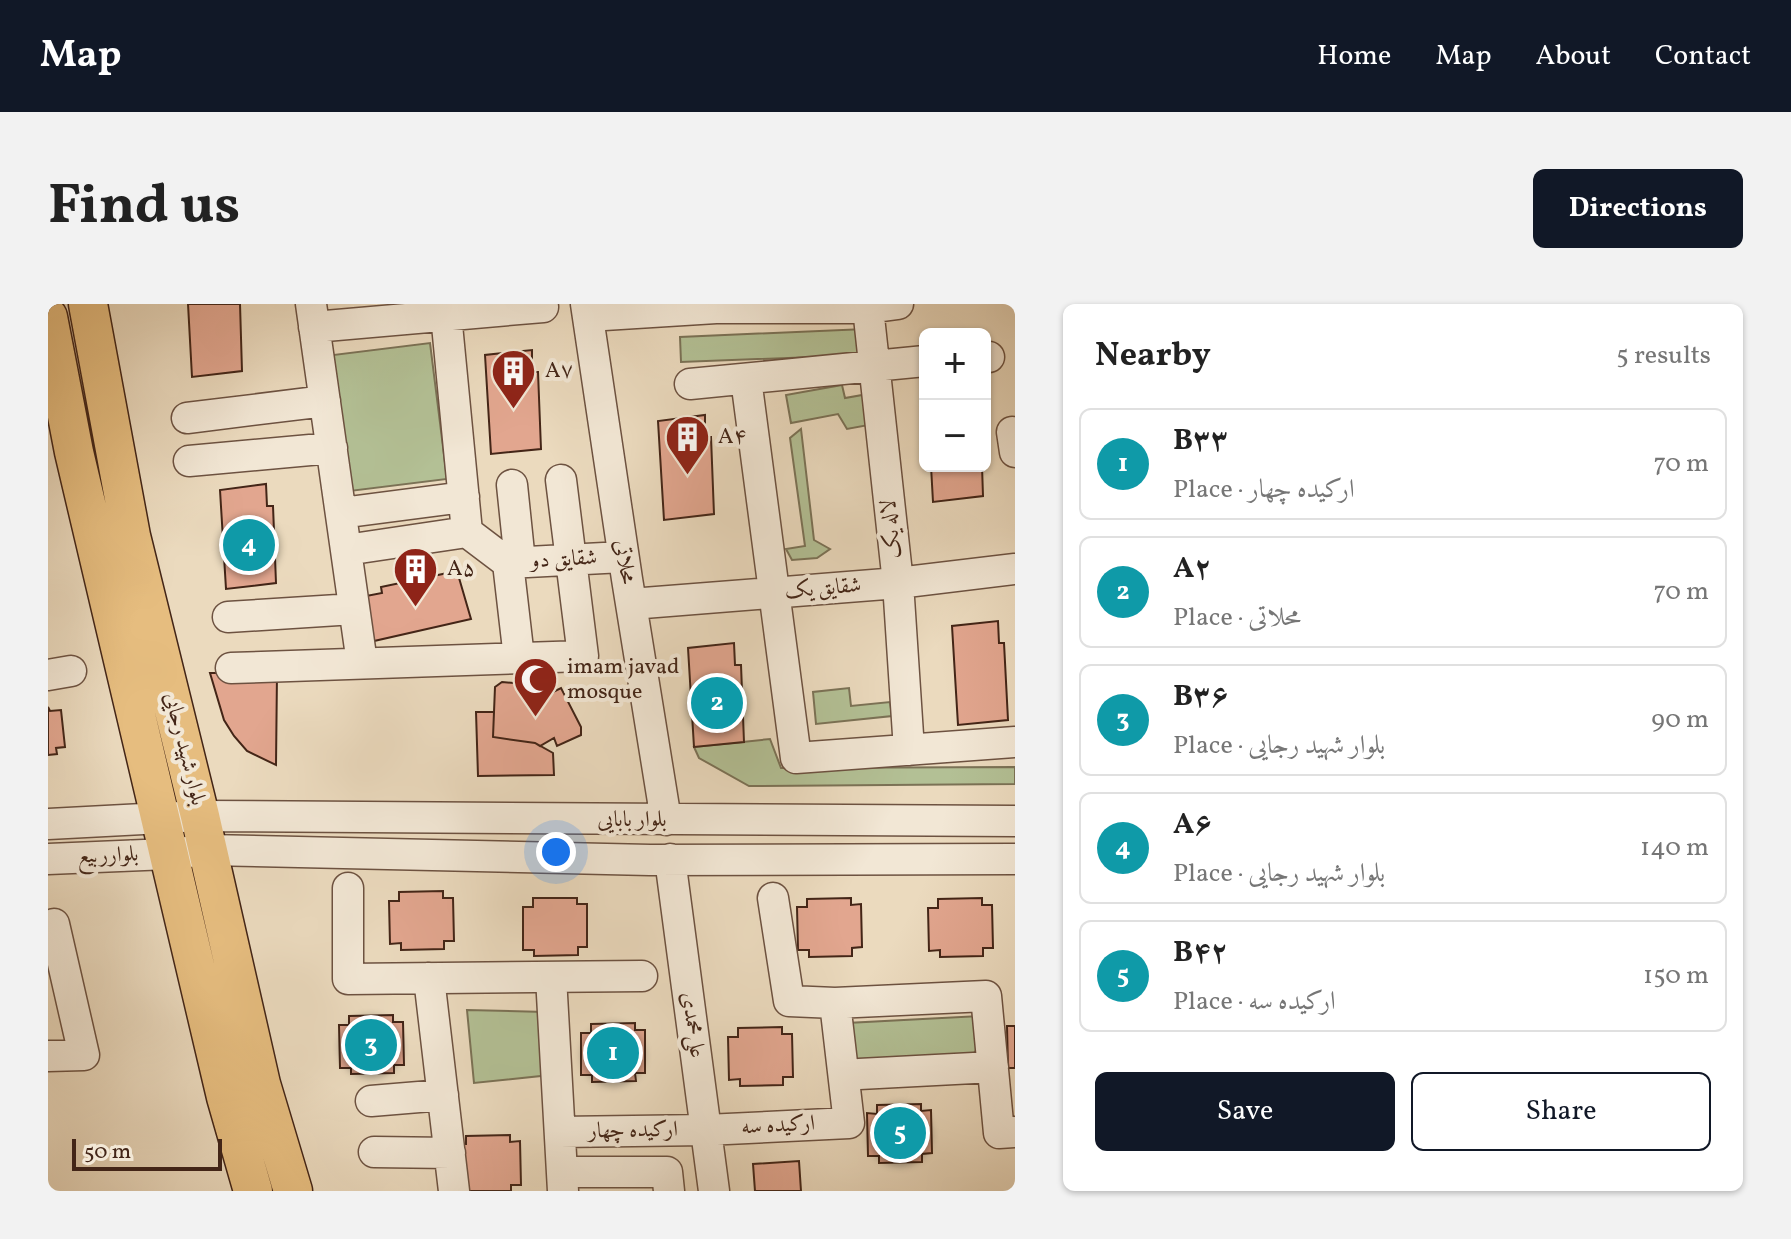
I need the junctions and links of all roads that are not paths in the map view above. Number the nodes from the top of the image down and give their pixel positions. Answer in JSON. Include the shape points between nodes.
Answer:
{"nodes":[{"id":1,"x":88,"y":304,"type":"edge"},
{"id":2,"x":898,"y":304,"type":"edge"},
{"id":3,"x":716,"y":306,"type":"edge"},
{"id":4,"x":543,"y":307,"type":"dead end"},
{"id":5,"x":868,"y":308,"type":"junction"},
{"id":6,"x":445,"y":310,"type":"edge"},
{"id":7,"x":587,"y":310,"type":"edge"},
{"id":8,"x":360,"y":313,"type":"edge"},
{"id":9,"x":313,"y":315,"type":"edge"},
{"id":10,"x":48,"y":317,"type":"edge"},
{"id":11,"x":919,"y":361,"type":"edge"},
{"id":12,"x":874,"y":364,"type":"junction"},
{"id":13,"x":746,"y":379,"type":"junction"},
{"id":14,"x":690,"y":384,"type":"dead end"},
{"id":15,"x":325,"y":401,"type":"junction"},
{"id":16,"x":187,"y":418,"type":"dead end"},
{"id":17,"x":332,"y":448,"type":"junction"},
{"id":18,"x":189,"y":461,"type":"dead end"},
{"id":19,"x":561,"y":480,"type":"dead end"},
{"id":20,"x":512,"y":485,"type":"dead end"},
{"id":21,"x":464,"y":497,"type":"junction"},
{"id":22,"x":341,"y":513,"type":"junction"},
{"id":23,"x":467,"y":532,"type":"junction"},
{"id":24,"x":346,"y":550,"type":"junction"},
{"id":25,"x":623,"y":557,"type":"junction"},
{"id":26,"x":571,"y":559,"type":"junction"},
{"id":27,"x":514,"y":562,"type":"junction"},
{"id":28,"x":1015,"y":569,"type":"edge"},
{"id":29,"x":898,"y":583,"type":"junction"},
{"id":30,"x":776,"y":592,"type":"junction"},
{"id":31,"x":631,"y":604,"type":"junction"},
{"id":32,"x":354,"y":609,"type":"junction"},
{"id":33,"x":228,"y":617,"type":"dead end"},
{"id":34,"x":519,"y":658,"type":"junction"},
{"id":35,"x":362,"y":663,"type":"junction"},
{"id":36,"x":231,"y":668,"type":"dead end"},
{"id":37,"x":1015,"y":742,"type":"edge"},
{"id":38,"x":909,"y":750,"type":"junction"},
{"id":39,"x":268,"y":816,"type":"junction"},
{"id":40,"x":666,"y":820,"type":"junction"},
{"id":41,"x":1015,"y":821,"type":"edge"},
{"id":42,"x":106,"y":822,"type":"junction"},
{"id":43,"x":48,"y":824,"type":"edge"},
{"id":44,"x":203,"y":833,"type":"junction"},
{"id":45,"x":164,"y":837,"type":"junction"},
{"id":46,"x":268,"y":851,"type":"junction"},
{"id":47,"x":106,"y":856,"type":"junction"},
{"id":48,"x":48,"y":859,"type":"edge"},
{"id":49,"x":670,"y":859,"type":"junction"},
{"id":50,"x":1015,"y":859,"type":"edge"},
{"id":51,"x":348,"y":888,"type":"dead end"},
{"id":52,"x":773,"y":898,"type":"dead end"},
{"id":53,"x":54,"y":924,"type":"dead end"},
{"id":54,"x":642,"y":976,"type":"dead end"},
{"id":55,"x":551,"y":977,"type":"junction"},
{"id":56,"x":429,"y":978,"type":"junction"},
{"id":57,"x":835,"y":1003,"type":"junction"},
{"id":58,"x":50,"y":1058,"type":"edge"},
{"id":59,"x":993,"y":1067,"type":"junction"},
{"id":60,"x":859,"y":1074,"type":"dead end"},
{"id":61,"x":443,"y":1095,"type":"junction"},
{"id":62,"x":371,"y":1101,"type":"dead end"},
{"id":63,"x":706,"y":1130,"type":"junction"},
{"id":64,"x":560,"y":1132,"type":"junction"},
{"id":65,"x":1007,"y":1132,"type":"edge"},
{"id":66,"x":374,"y":1152,"type":"dead end"},
{"id":67,"x":450,"y":1153,"type":"junction"},
{"id":68,"x":562,"y":1182,"type":"edge"},
{"id":69,"x":253,"y":1191,"type":"edge"},
{"id":70,"x":293,"y":1191,"type":"edge"},
{"id":71,"x":454,"y":1191,"type":"edge"},
{"id":72,"x":669,"y":1191,"type":"edge"},
{"id":73,"x":714,"y":1191,"type":"edge"}],
"edges":[{"from":1,"to":44,"type":"main road","name":"بلوار شهید رجایی","via":[[131,536]]},
{"from":2,"to":5,"type":"street"},
{"from":3,"to":5,"type":"street"},
{"from":3,"to":7,"type":"street"},
{"from":4,"to":6,"type":"street"},
{"from":5,"to":12,"type":"street","name":"لاله یک"},
{"from":6,"to":8,"type":"street"},
{"from":6,"to":21,"type":"street"},
{"from":7,"to":25,"type":"street","name":"محلاتی"},
{"from":8,"to":9,"type":"street"},
{"from":9,"to":15,"type":"street"},
{"from":10,"to":45,"type":"main road","name":"بلوار شهید رجایی","via":[[74,452]]},
{"from":11,"to":12,"type":"street"},
{"from":12,"to":13,"type":"street"},
{"from":12,"to":29,"type":"street","name":"لاله یک"},
{"from":13,"to":14,"type":"street"},
{"from":13,"to":30,"type":"street"},
{"from":15,"to":16,"type":"street"},
{"from":15,"to":17,"type":"street"},
{"from":17,"to":18,"type":"street"},
{"from":17,"to":22,"type":"street"},
{"from":19,"to":26,"type":"street"},
{"from":20,"to":27,"type":"street"},
{"from":21,"to":22,"type":"street"},
{"from":21,"to":23,"type":"street"},
{"from":22,"to":24,"type":"street"},
{"from":23,"to":24,"type":"street"},
{"from":23,"to":27,"type":"street","name":"شقایق دو"},
{"from":24,"to":32,"type":"street"},
{"from":25,"to":26,"type":"street","name":"شقایق دو"},
{"from":25,"to":31,"type":"street","name":"محلاتی"},
{"from":26,"to":27,"type":"street","name":"شقایق دو"},
{"from":26,"to":34,"type":"street","via":[[583,656]]},
{"from":27,"to":34,"type":"street"},
{"from":28,"to":29,"type":"street","name":"شقایق یک"},
{"from":29,"to":30,"type":"street","name":"شقایق یک"},
{"from":29,"to":38,"type":"street","name":"لاله یک"},
{"from":30,"to":31,"type":"street","name":"شقایق یک"},
{"from":30,"to":38,"type":"street","via":[[796,758]]},
{"from":31,"to":40,"type":"street","name":"محلاتی"},
{"from":32,"to":33,"type":"street"},
{"from":32,"to":35,"type":"street"},
{"from":34,"to":35,"type":"street"},
{"from":35,"to":36,"type":"street"},
{"from":37,"to":38,"type":"street"},
{"from":39,"to":40,"type":"street","name":"بلوار بابایی"},
{"from":39,"to":44,"type":"street","name":"بلوار بابایی"},
{"from":39,"to":46,"type":"street","via":[[259,835]]},
{"from":40,"to":41,"type":"street","name":"بلوار بابایی"},
{"from":42,"to":43,"type":"street","name":"بلوارربیع"},
{"from":42,"to":45,"type":"street","name":"بلوارربیع"},
{"from":42,"to":47,"type":"street","via":[[117,839]]},
{"from":44,"to":45,"type":"street"},
{"from":44,"to":46,"type":"street","name":"بلوار بابایی"},
{"from":44,"to":70,"type":"main road","name":"بلوار شهید رجایی","via":[[261,1084]]},
{"from":45,"to":47,"type":"street","name":"بلوارربیع"},
{"from":45,"to":69,"type":"main road","name":"بلوار شهید رجایی"},
{"from":46,"to":49,"type":"street","name":"بلوار بابایی"},
{"from":47,"to":48,"type":"street","name":"بلوارربیع"},
{"from":49,"to":50,"type":"street","name":"بلوار بابایی"},
{"from":49,"to":63,"type":"street","name":"علی‌محمدی"},
{"from":51,"to":56,"type":"street","via":[[348,979]]},
{"from":52,"to":57,"type":"street","via":[[789,1001]]},
{"from":53,"to":58,"type":"street","via":[[84,1055]]},
{"from":54,"to":55,"type":"street"},
{"from":55,"to":56,"type":"street"},
{"from":55,"to":64,"type":"street"},
{"from":56,"to":61,"type":"street"},
{"from":57,"to":59,"type":"street","via":[[986,996]]},
{"from":57,"to":63,"type":"street","name":"ارکیده سه","via":[[849,1123]]},
{"from":59,"to":60,"type":"street"},
{"from":59,"to":65,"type":"street"},
{"from":61,"to":62,"type":"street"},
{"from":61,"to":67,"type":"street"},
{"from":63,"to":64,"type":"street","name":"ارکیده چهار"},
{"from":63,"to":73,"type":"street","name":"علی‌محمدی"},
{"from":64,"to":68,"type":"street"},
{"from":66,"to":67,"type":"street"},
{"from":67,"to":71,"type":"street"},
{"from":68,"to":72,"type":"street","via":[[667,1172]]}]}
